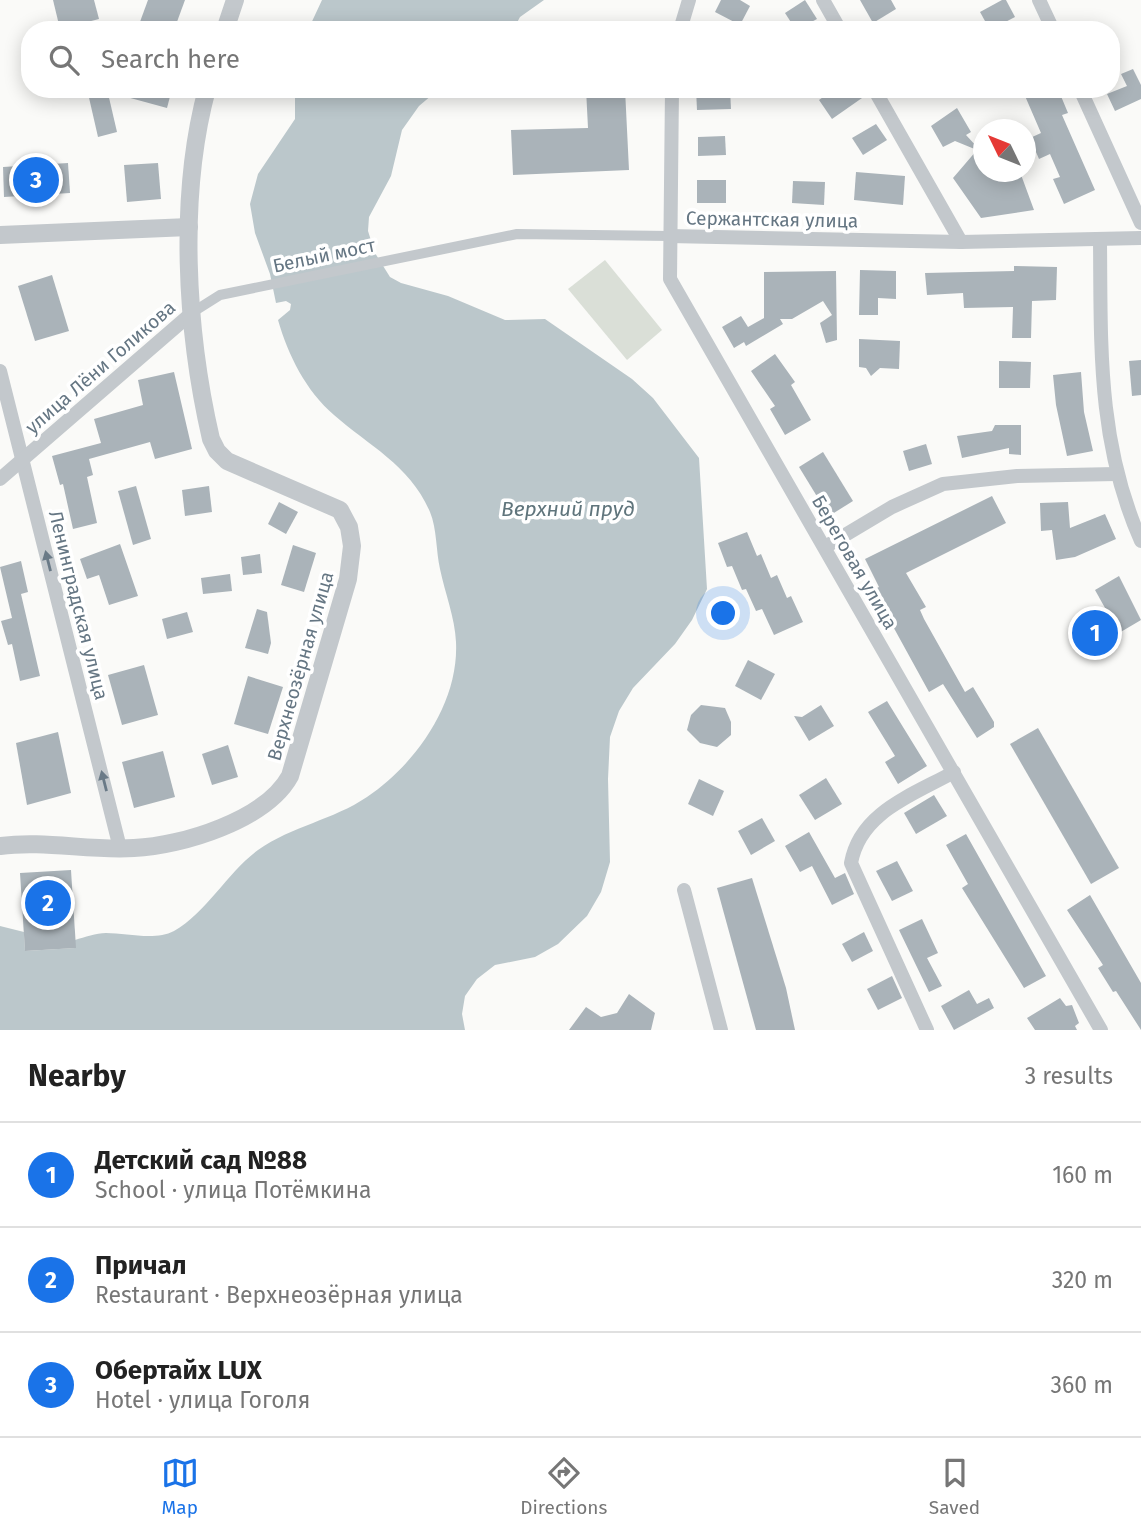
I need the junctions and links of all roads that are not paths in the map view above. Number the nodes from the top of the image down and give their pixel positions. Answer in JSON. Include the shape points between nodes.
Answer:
{"nodes":[{"id":1,"x":235,"y":0,"type":"edge"},
{"id":2,"x":689,"y":0,"type":"edge"},
{"id":3,"x":823,"y":0,"type":"edge"},
{"id":4,"x":1040,"y":0,"type":"edge"},
{"id":5,"x":228,"y":21,"type":"edge"},
{"id":6,"x":683,"y":21,"type":"edge"},
{"id":7,"x":835,"y":21,"type":"edge"},
{"id":8,"x":1049,"y":21,"type":"edge"},
{"id":9,"x":205,"y":98,"type":"edge"},
{"id":10,"x":672,"y":98,"type":"edge"},
{"id":11,"x":879,"y":98,"type":"edge"},
{"id":12,"x":1084,"y":98,"type":"edge"},
{"id":13,"x":1141,"y":223,"type":"edge"},
{"id":14,"x":188,"y":227,"type":"junction"},
{"id":15,"x":0,"y":235,"type":"edge"},
{"id":16,"x":669,"y":236,"type":"junction"},
{"id":17,"x":1141,"y":238,"type":"edge"},
{"id":18,"x":1100,"y":240,"type":"junction"},
{"id":19,"x":961,"y":242,"type":"junction"},
{"id":20,"x":405,"y":256,"type":"joint"},
{"id":21,"x":192,"y":312,"type":"junction"},
{"id":22,"x":0,"y":371,"type":"edge"},
{"id":23,"x":22,"y":460,"type":"junction"},
{"id":24,"x":1116,"y":474,"type":"junction"},
{"id":25,"x":0,"y":479,"type":"edge"},
{"id":26,"x":1141,"y":541,"type":"edge"},
{"id":27,"x":825,"y":547,"type":"junction"},
{"id":28,"x":954,"y":772,"type":"junction"},
{"id":29,"x":0,"y":846,"type":"edge"},
{"id":30,"x":120,"y":848,"type":"junction"},
{"id":31,"x":684,"y":890,"type":"dead end"},
{"id":32,"x":720,"y":1030,"type":"edge"},
{"id":33,"x":927,"y":1030,"type":"edge"},
{"id":34,"x":1101,"y":1030,"type":"edge"}],
"edges":[{"from":1,"to":5,"type":"street"},
{"from":2,"to":6,"type":"street"},
{"from":3,"to":7,"type":"street"},
{"from":4,"to":8,"type":"street"},
{"from":9,"to":14,"type":"street","name":"Верхнеозёрная улица","via":[[192,155]]},
{"from":10,"to":16,"type":"street","name":"Береговая улица"},
{"from":11,"to":19,"type":"street"},
{"from":12,"to":13,"type":"street"},
{"from":14,"to":15,"type":"street"},
{"from":14,"to":21,"type":"street","name":"Верхнеозёрная улица"},
{"from":16,"to":19,"type":"street","name":"Сержантская улица"},
{"from":16,"to":20,"type":"street","name":"Сержантская улица","via":[[517,234]]},
{"from":16,"to":27,"type":"street","name":"Береговая улица","via":[[670,279]]},
{"from":17,"to":18,"type":"street","name":"Сержантская улица"},
{"from":18,"to":19,"type":"street","name":"Сержантская улица"},
{"from":18,"to":24,"type":"street","via":[[1101,380]]},
{"from":20,"to":21,"type":"street","name":"Белый мост","via":[[220,295]]},
{"from":21,"to":23,"type":"street","name":"улица Лёни Голикова"},
{"from":21,"to":30,"type":"street","name":"Верхнеозёрная улица","via":[[207,421],[217,451],[227,461],[340,510],[352,546],[348,579],[300,750],[282,792],[245,817],[210,832]]},
{"from":22,"to":23,"type":"street","name":"Ленинградская улица"},
{"from":23,"to":25,"type":"street","name":"улица Лёни Голикова"},
{"from":30,"to":23,"type":"street","name":"Ленинградская улица","one_way":true},
{"from":24,"to":26,"type":"street"},
{"from":24,"to":27,"type":"street","via":[[1017,476],[943,484],[892,507]]},
{"from":27,"to":28,"type":"street","name":"Береговая улица"},
{"from":28,"to":33,"type":"street","via":[[880,813],[863,830],[851,863]]},
{"from":28,"to":34,"type":"street","name":"Береговая улица"},
{"from":29,"to":30,"type":"street","name":"Верхнеозёрная улица"},
{"from":31,"to":32,"type":"street"}]}
